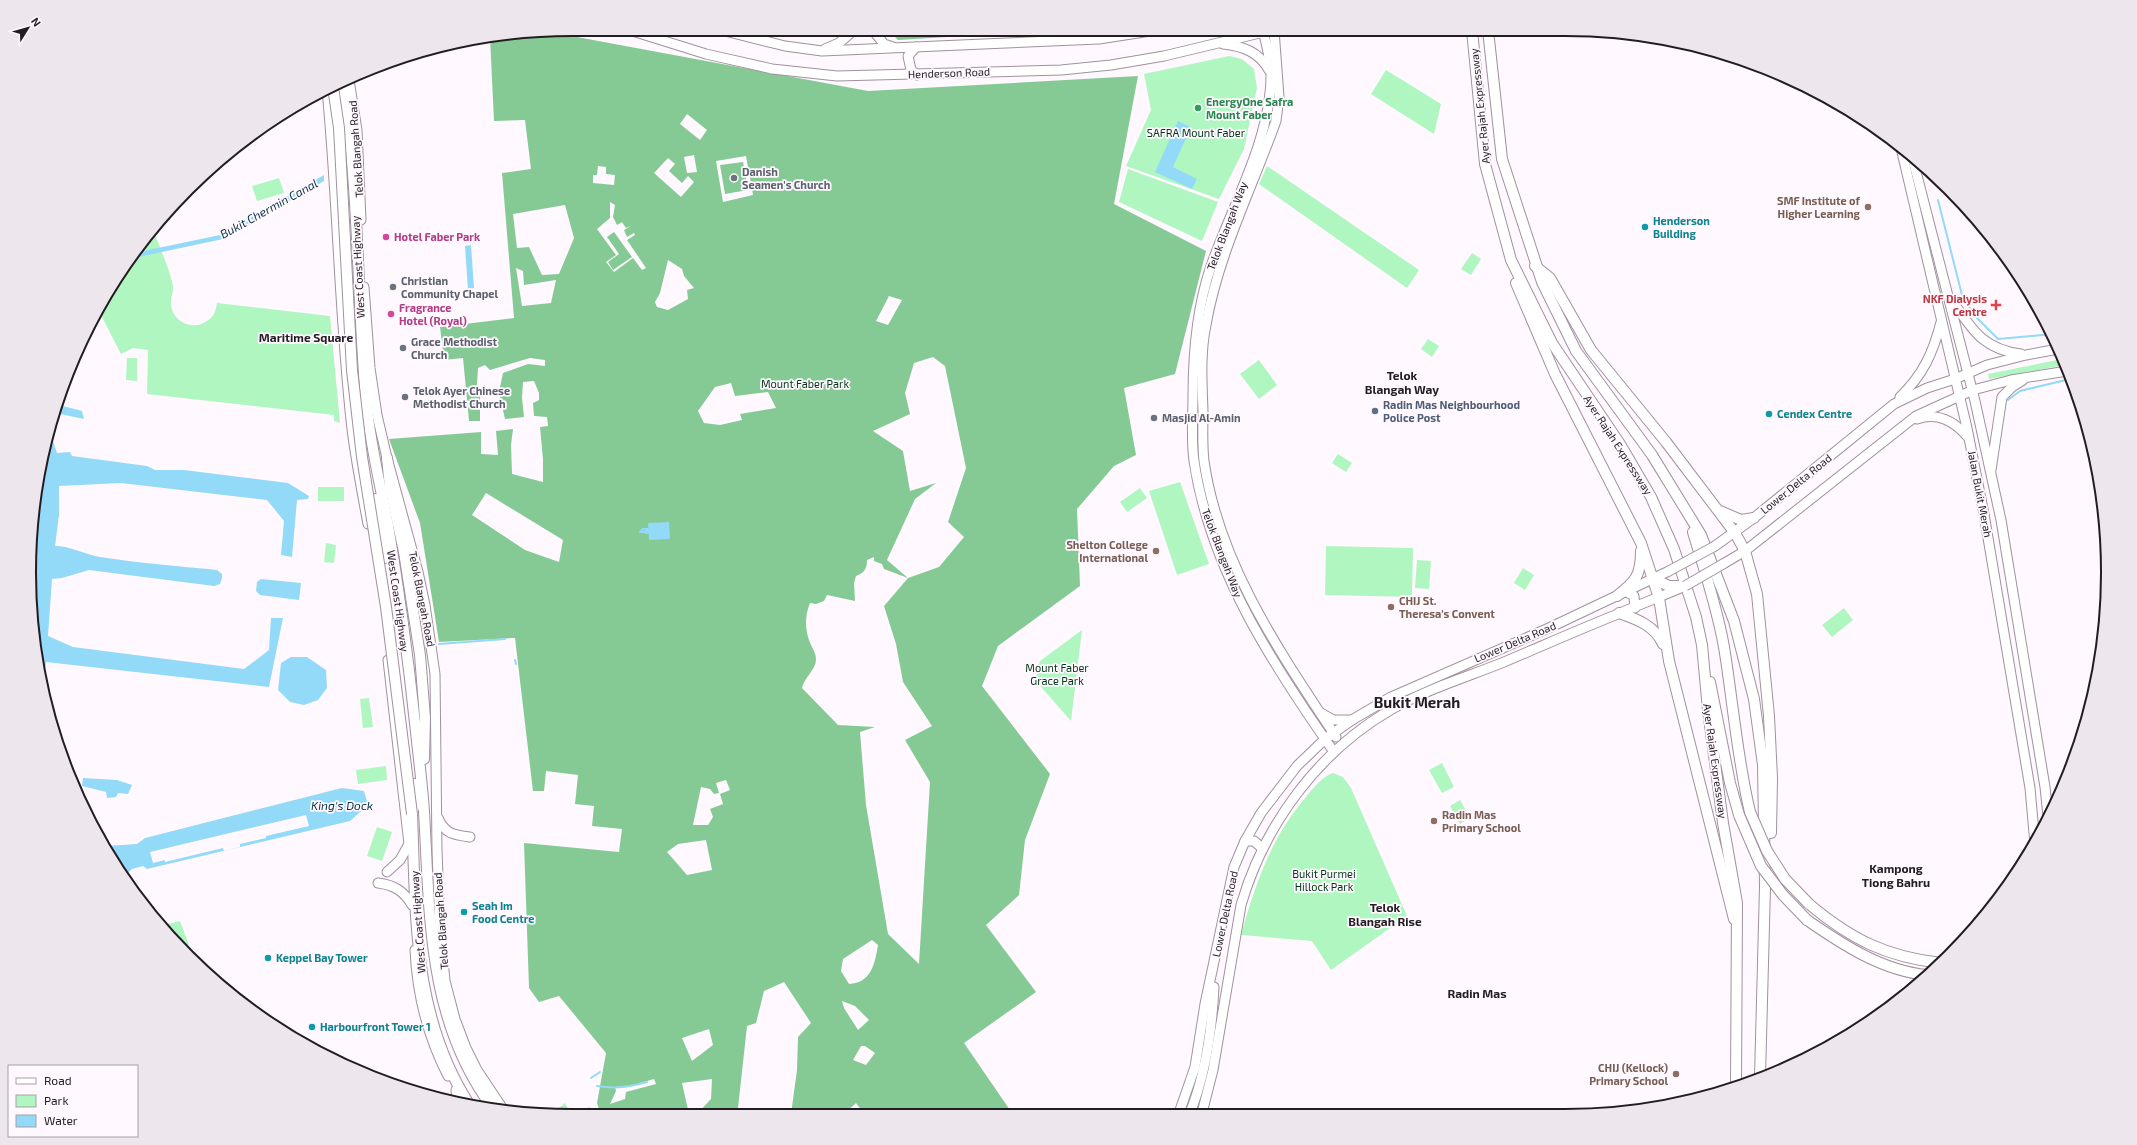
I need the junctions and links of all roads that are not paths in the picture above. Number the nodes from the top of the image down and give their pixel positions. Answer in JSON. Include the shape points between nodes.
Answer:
{"nodes":[{"id":1,"x":648,"y":36,"type":"edge"},
{"id":2,"x":745,"y":36,"type":"edge"},
{"id":3,"x":847,"y":36,"type":"edge"},
{"id":4,"x":878,"y":36,"type":"edge"},
{"id":5,"x":1118,"y":36,"type":"edge"},
{"id":6,"x":1243,"y":36,"type":"edge"},
{"id":7,"x":1264,"y":36,"type":"edge"},
{"id":8,"x":1274,"y":36,"type":"edge"},
{"id":9,"x":1473,"y":36,"type":"edge"},
{"id":10,"x":1489,"y":36,"type":"edge"},
{"id":11,"x":1216,"y":43,"type":"junction"},
{"id":12,"x":916,"y":47,"type":"junction"},
{"id":13,"x":896,"y":48,"type":"junction"},
{"id":14,"x":822,"y":51,"type":"junction"},
{"id":15,"x":1271,"y":74,"type":"junction"},
{"id":16,"x":917,"y":75,"type":"junction"},
{"id":17,"x":353,"y":83,"type":"edge"},
{"id":18,"x":350,"y":84,"type":"edge"},
{"id":19,"x":344,"y":87,"type":"edge"},
{"id":20,"x":334,"y":92,"type":"edge"},
{"id":21,"x":352,"y":94,"type":"junction"},
{"id":22,"x":327,"y":95,"type":"edge"},
{"id":23,"x":1903,"y":157,"type":"edge"},
{"id":24,"x":1915,"y":166,"type":"edge"},
{"id":25,"x":1511,"y":260,"type":"junction"},
{"id":26,"x":1535,"y":266,"type":"junction"},
{"id":27,"x":1949,"y":295,"type":"junction"},
{"id":28,"x":342,"y":296,"type":"junction"},
{"id":29,"x":1941,"y":320,"type":"junction"},
{"id":30,"x":2053,"y":350,"type":"edge"},
{"id":31,"x":2026,"y":354,"type":"junction"},
{"id":32,"x":2062,"y":372,"type":"edge"},
{"id":33,"x":1968,"y":373,"type":"junction"},
{"id":34,"x":2030,"y":378,"type":"junction"},
{"id":35,"x":1955,"y":379,"type":"junction"},
{"id":36,"x":1972,"y":390,"type":"junction"},
{"id":37,"x":1959,"y":394,"type":"junction"},
{"id":38,"x":1894,"y":404,"type":"junction"},
{"id":39,"x":1907,"y":422,"type":"junction"},
{"id":40,"x":1969,"y":438,"type":"junction"},
{"id":41,"x":387,"y":458,"type":"junction"},
{"id":42,"x":1991,"y":474,"type":"junction"},
{"id":43,"x":1717,"y":509,"type":"junction"},
{"id":44,"x":1690,"y":516,"type":"junction"},
{"id":45,"x":1755,"y":517,"type":"junction"},
{"id":46,"x":1735,"y":533,"type":"junction"},
{"id":47,"x":1642,"y":543,"type":"junction"},
{"id":48,"x":1745,"y":551,"type":"junction"},
{"id":49,"x":1654,"y":579,"type":"junction"},
{"id":50,"x":1680,"y":587,"type":"junction"},
{"id":51,"x":1627,"y":592,"type":"junction"},
{"id":52,"x":1616,"y":596,"type":"junction"},
{"id":53,"x":1659,"y":598,"type":"junction"},
{"id":54,"x":1635,"y":608,"type":"junction"},
{"id":55,"x":1619,"y":613,"type":"junction"},
{"id":56,"x":1702,"y":645,"type":"junction"},
{"id":57,"x":1667,"y":652,"type":"junction"},
{"id":58,"x":1317,"y":710,"type":"junction"},
{"id":59,"x":1352,"y":720,"type":"junction"},
{"id":60,"x":1333,"y":733,"type":"junction"},
{"id":61,"x":1325,"y":739,"type":"junction"},
{"id":62,"x":1341,"y":745,"type":"junction"},
{"id":63,"x":1334,"y":752,"type":"junction"},
{"id":64,"x":2047,"y":807,"type":"edge"},
{"id":65,"x":424,"y":808,"type":"junction"},
{"id":66,"x":436,"y":813,"type":"junction"},
{"id":67,"x":412,"y":814,"type":"junction"},
{"id":68,"x":2034,"y":832,"type":"edge"},
{"id":69,"x":470,"y":837,"type":"dead end"},
{"id":70,"x":1245,"y":841,"type":"junction"},
{"id":71,"x":409,"y":844,"type":"junction"},
{"id":72,"x":1262,"y":848,"type":"junction"},
{"id":73,"x":387,"y":872,"type":"dead end"},
{"id":74,"x":378,"y":883,"type":"dead end"},
{"id":75,"x":1765,"y":887,"type":"junction"},
{"id":76,"x":412,"y":905,"type":"junction"},
{"id":77,"x":1737,"y":932,"type":"junction"},
{"id":78,"x":1934,"y":961,"type":"edge"},
{"id":79,"x":1215,"y":964,"type":"junction"},
{"id":80,"x":1921,"y":973,"type":"edge"},
{"id":81,"x":1760,"y":1072,"type":"edge"},
{"id":82,"x":1736,"y":1081,"type":"edge"},
{"id":83,"x":456,"y":1090,"type":"junction"},
{"id":84,"x":457,"y":1096,"type":"edge"},
{"id":85,"x":460,"y":1097,"type":"edge"},
{"id":86,"x":466,"y":1099,"type":"edge"},
{"id":87,"x":489,"y":1102,"type":"edge"},
{"id":88,"x":500,"y":1104,"type":"edge"},
{"id":89,"x":1180,"y":1109,"type":"edge"},
{"id":90,"x":1192,"y":1109,"type":"edge"},
{"id":91,"x":1203,"y":1109,"type":"edge"}],
"edges":[{"from":1,"to":16,"type":"main road","name":"Henderson Road","via":[[706,54],[772,69],[837,76]]},
{"from":2,"to":14,"type":"main road","via":[[785,46]]},
{"from":3,"to":14,"type":"main road"},
{"from":4,"to":13,"type":"main road","via":[[884,44]]},
{"from":5,"to":12,"type":"main road"},
{"from":6,"to":11,"type":"main road","name":"Henderson Road"},
{"from":7,"to":15,"type":"main road","name":"Telok Blangah Way"},
{"from":8,"to":58,"type":"main road","name":"Telok Blangah Way","via":[[1279,97],[1276,121],[1219,272],[1206,325],[1201,368],[1204,461],[1218,520],[1244,588],[1270,636]]},
{"from":9,"to":25,"type":"highway","name":"Ayer Rajah Expressway","via":[[1485,164]]},
{"from":10,"to":26,"type":"highway","name":"Ayer Rajah Expressway","via":[[1502,159]]},
{"from":11,"to":15,"type":"main road","via":[[1250,50],[1260,58]]},
{"from":11,"to":16,"type":"main road","name":"Henderson Road","via":[[1111,65],[1061,70]]},
{"from":12,"to":13,"type":"main road"},
{"from":12,"to":16,"type":"main road","via":[[908,56],[911,70]]},
{"from":13,"to":14,"type":"main road"},
{"from":15,"to":61,"type":"main road","name":"Telok Blangah Way","via":[[1266,125],[1210,269],[1198,323],[1193,368],[1193,450],[1206,515],[1234,590],[1274,660]]},
{"from":17,"to":21,"type":"main road"},
{"from":18,"to":21,"type":"main road","name":"Telok Blangah Road"},
{"from":19,"to":65,"type":"highway","name":"West Coast Highway","via":[[354,191],[366,404],[402,620]]},
{"from":20,"to":67,"type":"highway","name":"West Coast Highway","bridge":true,"via":[[339,128],[352,370]]},
{"from":21,"to":41,"type":"main road","name":"Telok Blangah Road","via":[[357,130],[370,368]]},
{"from":22,"to":28,"type":"main road","name":"Telok Blangah Road"},
{"from":23,"to":29,"type":"main road","name":"Jalan Bukit Merah"},
{"from":24,"to":27,"type":"main road","name":"Jalan Bukit Merah"},
{"from":25,"to":47,"type":"highway","via":[[1517,288],[1544,349]]},
{"from":25,"to":56,"type":"highway","name":"Ayer Rajah Expressway","via":[[1552,343],[1620,444],[1661,516],[1690,595]]},
{"from":26,"to":43,"type":"highway","via":[[1550,278],[1591,350]]},
{"from":26,"to":44,"type":"highway","name":"Ayer Rajah Expressway","via":[[1576,351],[1652,455]]},
{"from":27,"to":31,"type":"main road","via":[[1971,327],[1987,344],[2006,352]]},
{"from":27,"to":33,"type":"main road","name":"Jalan Bukit Merah"},
{"from":28,"to":67,"type":"highway","via":[[410,721],[416,793]]},
{"from":28,"to":71,"type":"main road","name":"Telok Blangah Road","via":[[352,429],[382,611]]},
{"from":29,"to":35,"type":"main road","name":"Jalan Bukit Merah"},
{"from":29,"to":38,"type":"main road","via":[[1937,338],[1924,369]]},
{"from":30,"to":31,"type":"main road","name":"Lower Delta Road"},
{"from":31,"to":33,"type":"main road","name":"Lower Delta Road"},
{"from":32,"to":34,"type":"main road","name":"Lower Delta Road"},
{"from":33,"to":35,"type":"main road","name":"Lower Delta Road"},
{"from":33,"to":36,"type":"main road","name":"Jalan Bukit Merah"},
{"from":34,"to":36,"type":"main road","name":"Lower Delta Road"},
{"from":34,"to":42,"type":"main road","via":[[2012,387],[2002,397]]},
{"from":35,"to":37,"type":"main road","name":"Jalan Bukit Merah"},
{"from":35,"to":38,"type":"main road","name":"Lower Delta Road","via":[[1927,388]]},
{"from":36,"to":37,"type":"main road","name":"Lower Delta Road"},
{"from":36,"to":42,"type":"main road","name":"Jalan Bukit Merah"},
{"from":37,"to":39,"type":"main road","name":"Lower Delta Road"},
{"from":37,"to":40,"type":"main road","name":"Jalan Bukit Merah"},
{"from":38,"to":45,"type":"main road","name":"Lower Delta Road"},
{"from":39,"to":40,"type":"main road","via":[[1920,418],[1943,418],[1956,424]]},
{"from":39,"to":48,"type":"main road","name":"Lower Delta Road"},
{"from":40,"to":68,"type":"main road","name":"Jalan Bukit Merah","via":[[2020,719]]},
{"from":41,"to":65,"type":"highway","via":[[424,687]]},
{"from":41,"to":66,"type":"main road","name":"Telok Blangah Road","via":[[414,554],[432,647],[436,705]]},
{"from":42,"to":64,"type":"main road","name":"Jalan Bukit Merah"},
{"from":43,"to":45,"type":"highway","via":[[1741,520]]},
{"from":43,"to":46,"type":"highway"},
{"from":44,"to":75,"type":"highway","name":"Ayer Rajah Expressway","via":[[1706,546],[1734,621],[1754,699],[1763,765]]},
{"from":44,"to":78,"type":"highway","name":"Ayer Rajah Expressway","bridge":true,"via":[[1723,645],[1750,812],[1767,851],[1785,879],[1831,923],[1855,938],[1884,951]]},
{"from":45,"to":46,"type":"main road","name":"Lower Delta Road"},
{"from":46,"to":48,"type":"highway"},
{"from":46,"to":49,"type":"main road","name":"Lower Delta Road","bridge":true},
{"from":47,"to":49,"type":"highway"},
{"from":47,"to":52,"type":"highway","via":[[1640,571],[1632,584]]},
{"from":48,"to":50,"type":"main road","name":"Lower Delta Road","bridge":true},
{"from":48,"to":75,"type":"highway","via":[[1756,594],[1769,716],[1771,839]]},
{"from":49,"to":50,"type":"highway"},
{"from":49,"to":51,"type":"main road","name":"Lower Delta Road"},
{"from":49,"to":53,"type":"highway"},
{"from":50,"to":53,"type":"main road","name":"Lower Delta Road"},
{"from":51,"to":52,"type":"main road","name":"Lower Delta Road"},
{"from":51,"to":54,"type":"main road","via":[[1634,596]]},
{"from":52,"to":59,"type":"main road","name":"Lower Delta Road","via":[[1551,628],[1391,697]]},
{"from":53,"to":54,"type":"main road","name":"Lower Delta Road"},
{"from":53,"to":57,"type":"highway"},
{"from":54,"to":55,"type":"main road","name":"Lower Delta Road"},
{"from":55,"to":57,"type":"highway","via":[[1645,624],[1660,638]]},
{"from":55,"to":62,"type":"main road","name":"Lower Delta Road","via":[[1420,695],[1369,723]]},
{"from":56,"to":77,"type":"highway","name":"Ayer Rajah Expressway","via":[[1722,815],[1737,903]]},
{"from":56,"to":80,"type":"highway","bridge":true,"via":[[1717,708],[1730,783],[1739,815],[1761,866],[1783,895],[1807,920],[1854,950],[1884,964]]},
{"from":57,"to":77,"type":"highway"},
{"from":58,"to":59,"type":"main road","via":[[1333,720]]},
{"from":58,"to":60,"type":"main road","name":"Telok Blangah Way"},
{"from":59,"to":60,"type":"main road","name":"Lower Delta Road"},
{"from":60,"to":61,"type":"main road","name":"Lower Delta Road"},
{"from":60,"to":62,"type":"main road","name":"Telok Blangah Way"},
{"from":61,"to":63,"type":"main road","name":"Telok Blangah Way"},
{"from":61,"to":70,"type":"main road","name":"Lower Delta Road","via":[[1286,778]]},
{"from":62,"to":63,"type":"main road","name":"Lower Delta Road"},
{"from":63,"to":72,"type":"main road","name":"Lower Delta Road","via":[[1290,803]]},
{"from":65,"to":87,"type":"highway","name":"West Coast Highway","via":[[429,920],[442,997],[466,1064]]},
{"from":66,"to":69,"type":"main road","via":[[443,828],[449,833]]},
{"from":66,"to":88,"type":"main road","name":"Telok Blangah Road","via":[[440,929],[450,1002],[472,1061]]},
{"from":67,"to":86,"type":"highway","name":"West Coast Highway","via":[[418,934],[425,997],[433,1030],[444,1059]]},
{"from":70,"to":72,"type":"main road","via":[[1254,841]]},
{"from":70,"to":79,"type":"main road","name":"Lower Delta Road","via":[[1230,881]]},
{"from":71,"to":73,"type":"main road","via":[[400,860]]},
{"from":71,"to":76,"type":"main road","name":"Telok Blangah Road"},
{"from":72,"to":91,"type":"main road","name":"Lower Delta Road","via":[[1241,904],[1213,1070]]},
{"from":74,"to":76,"type":"main road","via":[[389,884],[398,889]]},
{"from":75,"to":81,"type":"highway","name":"Ayer Rajah Expressway"},
{"from":76,"to":83,"type":"main road","name":"Telok Blangah Road","via":[[416,965],[423,1006],[435,1046]]},
{"from":77,"to":82,"type":"highway","name":"Ayer Rajah Expressway"},
{"from":79,"to":89,"type":"main road","name":"Lower Delta Road","via":[[1205,1004],[1195,1067]]},
{"from":79,"to":90,"type":"main road","via":[[1204,1069]]},
{"from":83,"to":84,"type":"main road"},
{"from":83,"to":85,"type":"main road","name":"Telok Blangah Road"}]}
